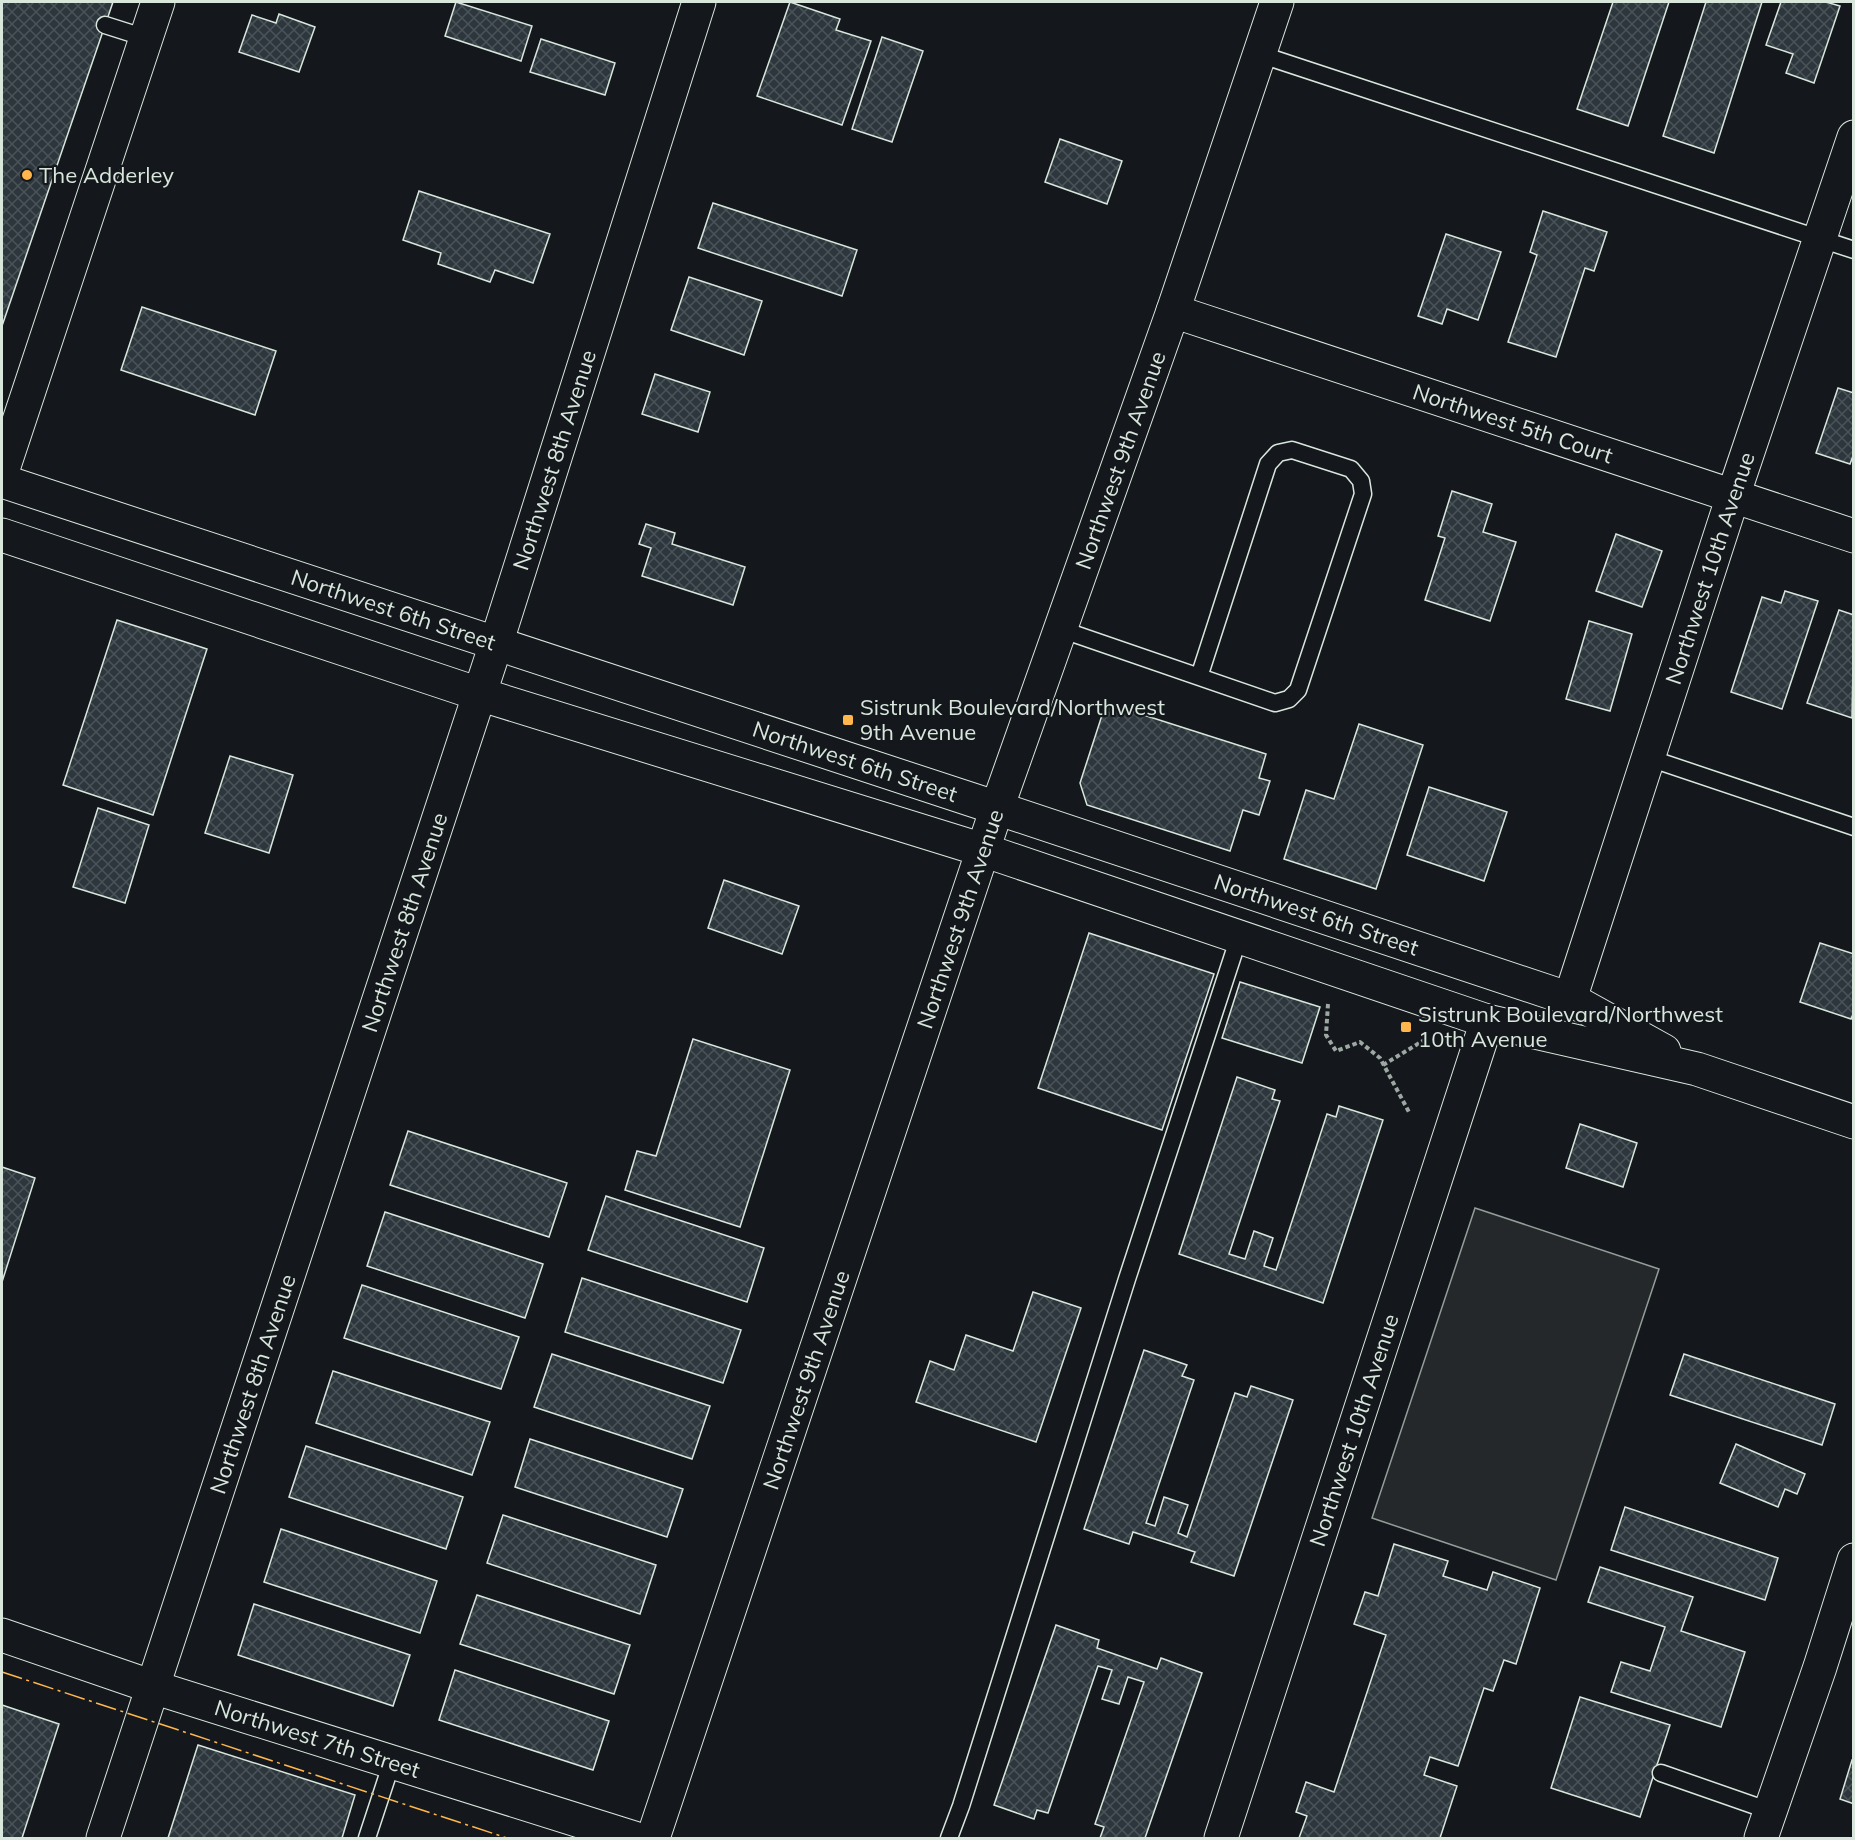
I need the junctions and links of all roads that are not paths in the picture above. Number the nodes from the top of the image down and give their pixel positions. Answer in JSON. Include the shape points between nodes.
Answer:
{"nodes":[{"id":1,"x":158,"y":2,"type":"edge"},
{"id":2,"x":699,"y":2,"type":"edge"},
{"id":3,"x":1277,"y":2,"type":"edge"},
{"id":4,"x":105,"y":25,"type":"dead end"},
{"id":5,"x":146,"y":38,"type":"junction"},
{"id":6,"x":1259,"y":54,"type":"junction"},
{"id":7,"x":1854,"y":137,"type":"edge"},
{"id":8,"x":1820,"y":238,"type":"junction"},
{"id":9,"x":1854,"y":249,"type":"edge"},
{"id":10,"x":1173,"y":311,"type":"junction"},
{"id":11,"x":2,"y":472,"type":"edge"},
{"id":12,"x":2,"y":480,"type":"edge"},
{"id":13,"x":1733,"y":496,"type":"junction"},
{"id":14,"x":2,"y":536,"type":"edge"},
{"id":15,"x":1854,"y":536,"type":"edge"},
{"id":16,"x":1060,"y":629,"type":"junction"},
{"id":17,"x":496,"y":644,"type":"junction"},
{"id":18,"x":1199,"y":676,"type":"junction"},
{"id":19,"x":479,"y":694,"type":"junction"},
{"id":20,"x":1648,"y":758,"type":"junction"},
{"id":21,"x":997,"y":808,"type":"junction"},
{"id":22,"x":1854,"y":827,"type":"edge"},
{"id":23,"x":983,"y":850,"type":"junction"},
{"id":24,"x":1239,"y":937,"type":"junction"},
{"id":25,"x":1570,"y":999,"type":"junction"},
{"id":26,"x":1487,"y":1021,"type":"junction"},
{"id":27,"x":1697,"y":1070,"type":"junction"},
{"id":28,"x":1854,"y":1122,"type":"edge"},
{"id":29,"x":1854,"y":1560,"type":"edge"},
{"id":30,"x":2,"y":1635,"type":"edge"},
{"id":31,"x":153,"y":1687,"type":"junction"},
{"id":32,"x":392,"y":1762,"type":"junction"},
{"id":33,"x":1661,"y":1773,"type":"dead end"},
{"id":34,"x":1765,"y":1825,"type":"edge"},
{"id":35,"x":103,"y":1839,"type":"edge"},
{"id":36,"x":367,"y":1839,"type":"edge"},
{"id":37,"x":634,"y":1839,"type":"edge"},
{"id":38,"x":653,"y":1839,"type":"edge"},
{"id":39,"x":949,"y":1839,"type":"edge"},
{"id":40,"x":1221,"y":1839,"type":"edge"}],
"edges":[{"from":1,"to":5,"type":"street"},
{"from":2,"to":17,"type":"street","name":"Northwest 8th Avenue"},
{"from":3,"to":6,"type":"street","name":"Northwest 9th Avenue"},
{"from":4,"to":5,"type":"lane"},
{"from":5,"to":11,"type":"street"},
{"from":6,"to":8,"type":"lane"},
{"from":6,"to":10,"type":"street","name":"Northwest 9th Avenue"},
{"from":7,"to":8,"type":"street","name":"Northwest 10th Avenue"},
{"from":8,"to":9,"type":"lane"},
{"from":8,"to":13,"type":"street","name":"Northwest 10th Avenue"},
{"from":10,"to":13,"type":"street","name":"Northwest 5th Court"},
{"from":10,"to":16,"type":"street","name":"Northwest 9th Avenue"},
{"from":12,"to":17,"type":"street","name":"Northwest 6th Street"},
{"from":13,"to":15,"type":"street","name":"Northwest 5th Court"},
{"from":13,"to":20,"type":"street","name":"Northwest 10th Avenue"},
{"from":14,"to":19,"type":"street","name":"Northwest 6th Street"},
{"from":16,"to":18,"type":"lane"},
{"from":16,"to":21,"type":"street","name":"Northwest 9th Avenue"},
{"from":17,"to":19,"type":"street","name":"Northwest 8th Avenue"},
{"from":17,"to":21,"type":"street","name":"Northwest 6th Street"},
{"from":18,"to":18,"type":"lane","via":[[1275,703],[1298,690],[1363,494],[1361,481],[1351,470],[1292,450],[1278,453],[1268,464]]},
{"from":19,"to":23,"type":"street","name":"Northwest 6th Street"},
{"from":19,"to":31,"type":"street","name":"Northwest 8th Avenue"},
{"from":20,"to":22,"type":"lane"},
{"from":20,"to":25,"type":"street","name":"Northwest 10th Avenue"},
{"from":21,"to":23,"type":"street","name":"Northwest 9th Avenue"},
{"from":21,"to":25,"type":"street","name":"Northwest 6th Street"},
{"from":23,"to":24,"type":"street","name":"Northwest 6th Street"},
{"from":23,"to":38,"type":"street","name":"Northwest 9th Avenue"},
{"from":24,"to":26,"type":"street","name":"Northwest 6th Street"},
{"from":24,"to":39,"type":"lane"},
{"from":25,"to":27,"type":"street","name":"Northwest 6th Street"},
{"from":26,"to":27,"type":"street","name":"Northwest 6th Street"},
{"from":26,"to":40,"type":"street","name":"Northwest 10th Avenue"},
{"from":27,"to":28,"type":"street","name":"Northwest 6th Street"},
{"from":29,"to":34,"type":"street"},
{"from":30,"to":31,"type":"street","name":"Northwest 7th Street"},
{"from":31,"to":32,"type":"street","name":"Northwest 7th Street"},
{"from":31,"to":35,"type":"street","name":"Northwest 8th Avenue"},
{"from":32,"to":36,"type":"lane"},
{"from":32,"to":37,"type":"street","name":"Northwest 7th Street"},
{"from":33,"to":34,"type":"lane"}]}
